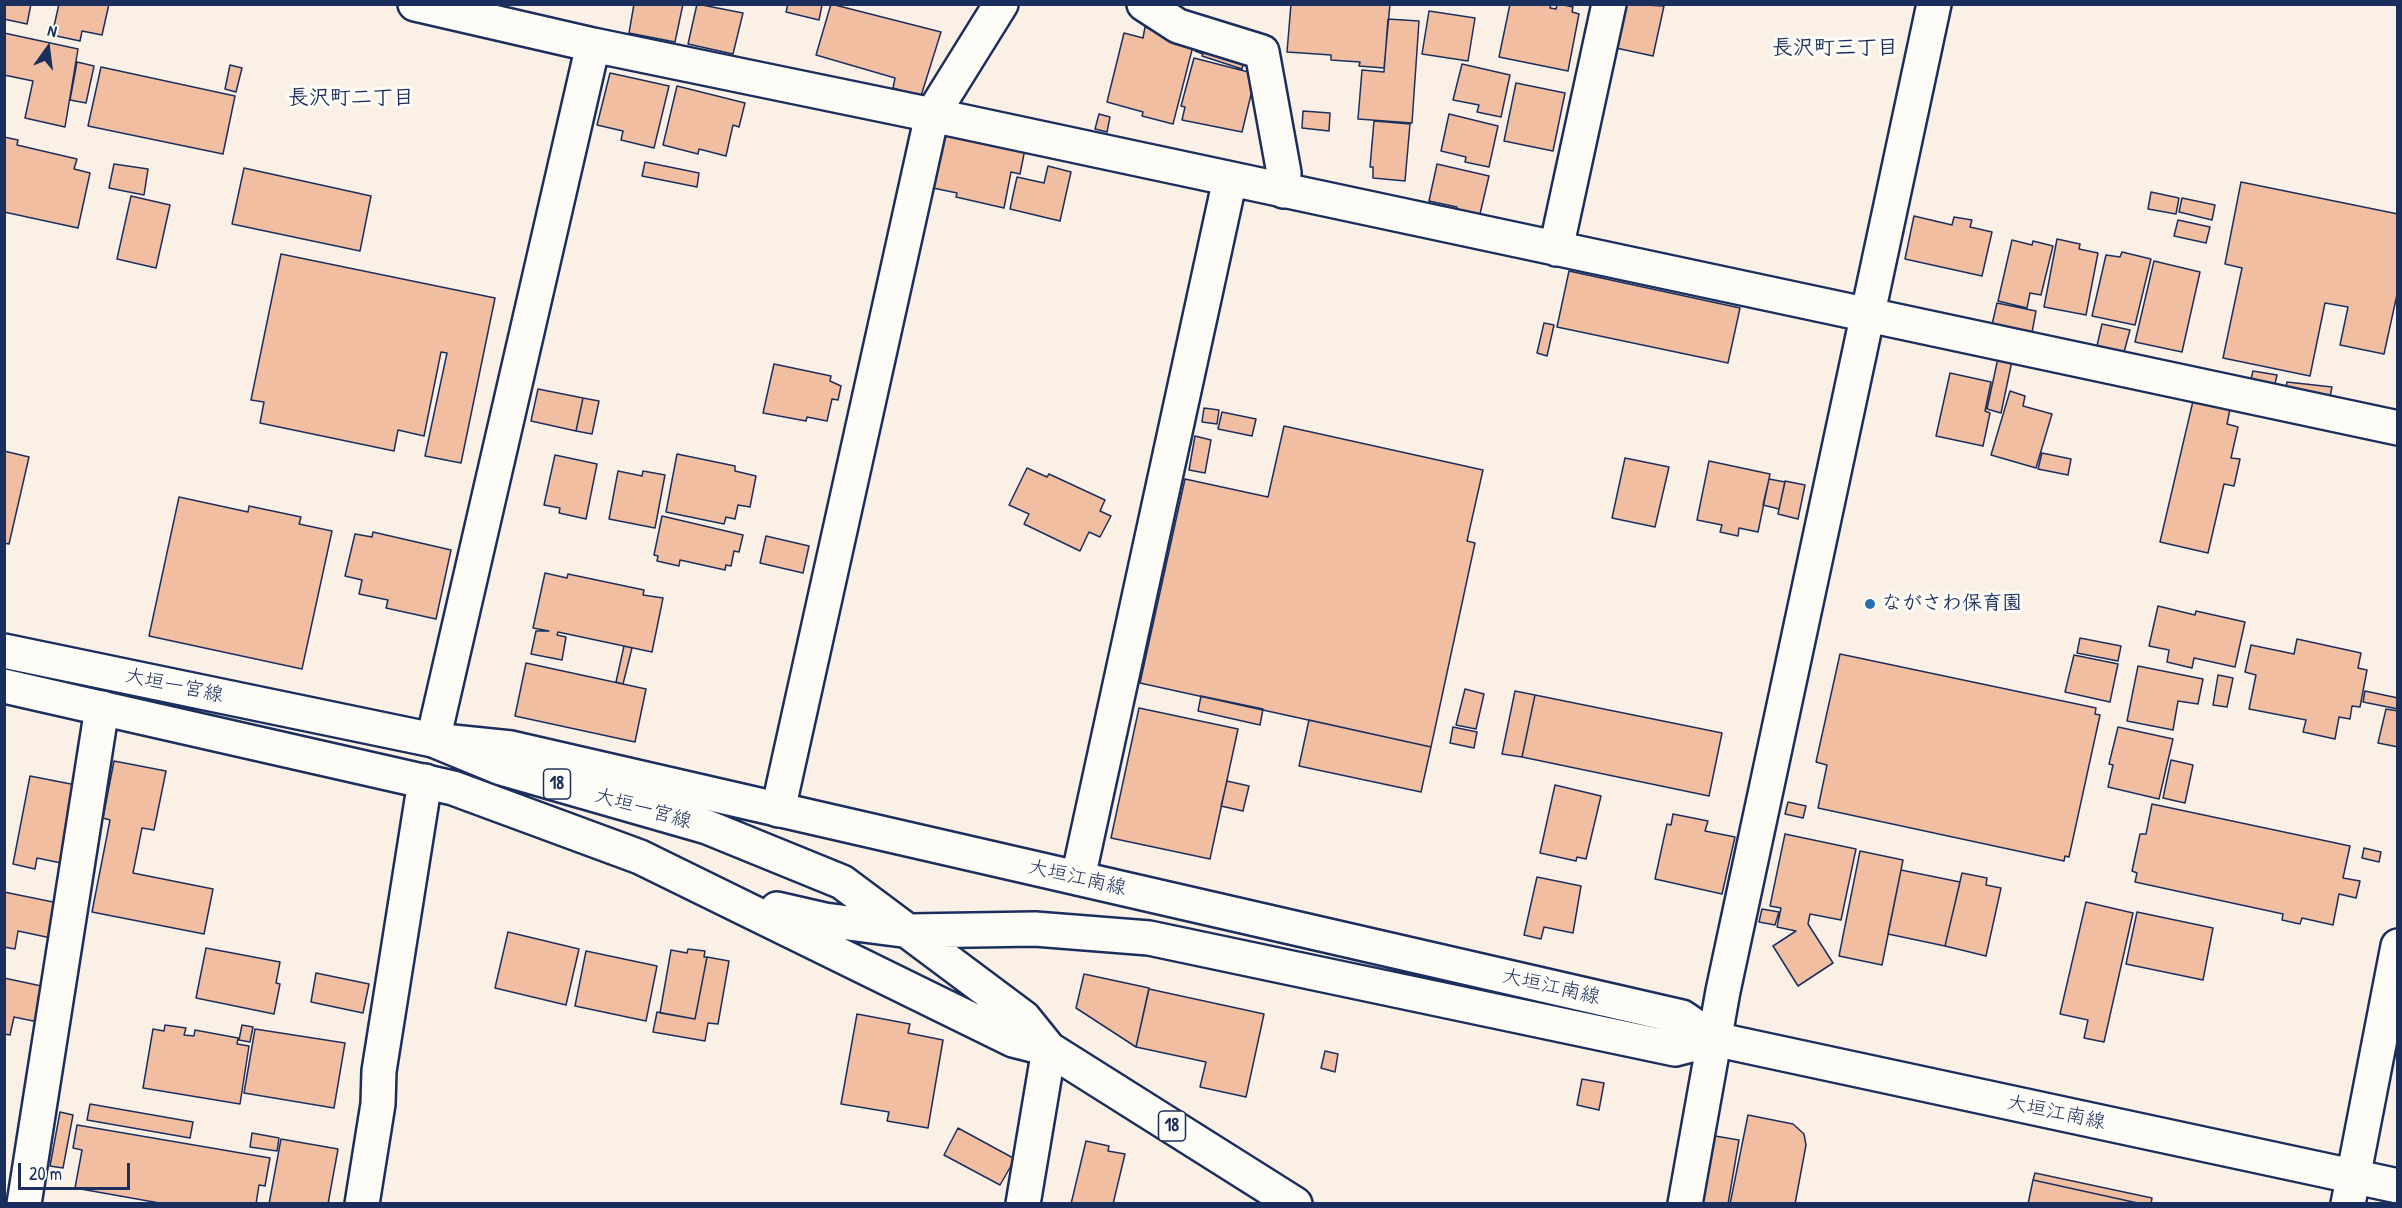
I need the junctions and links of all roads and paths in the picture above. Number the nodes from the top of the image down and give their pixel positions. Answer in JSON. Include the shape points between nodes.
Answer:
{"nodes":[{"id":1,"x":415,"y":4,"type":"edge"},
{"id":2,"x":1001,"y":4,"type":"edge"},
{"id":3,"x":1144,"y":4,"type":"edge"},
{"id":4,"x":1609,"y":4,"type":"edge"},
{"id":5,"x":1934,"y":4,"type":"edge"},
{"id":6,"x":593,"y":45,"type":"junction"},
{"id":7,"x":932,"y":115,"type":"junction"},
{"id":8,"x":1230,"y":179,"type":"junction"},
{"id":9,"x":1283,"y":190,"type":"junction"},
{"id":10,"x":1556,"y":249,"type":"junction"},
{"id":11,"x":1867,"y":316,"type":"junction"},
{"id":12,"x":2397,"y":428,"type":"edge"},
{"id":13,"x":4,"y":651,"type":"edge"},
{"id":14,"x":4,"y":686,"type":"edge"},
{"id":15,"x":102,"y":708,"type":"junction"},
{"id":16,"x":433,"y":740,"type":"junction"},
{"id":17,"x":425,"y":782,"type":"junction"},
{"id":18,"x":778,"y":810,"type":"junction"},
{"id":19,"x":1078,"y":878,"type":"junction"},
{"id":20,"x":720,"y":896,"type":"junction"},
{"id":21,"x":910,"y":931,"type":"junction"},
{"id":22,"x":2397,"y":946,"type":"edge"},
{"id":23,"x":1714,"y":1039,"type":"junction"},
{"id":24,"x":1049,"y":1049,"type":"junction"},
{"id":25,"x":2397,"y":1186,"type":"edge"},
{"id":26,"x":2350,"y":1190,"type":"edge"},
{"id":27,"x":24,"y":1203,"type":"edge"},
{"id":28,"x":362,"y":1203,"type":"edge"},
{"id":29,"x":1023,"y":1203,"type":"edge"},
{"id":30,"x":1295,"y":1203,"type":"edge"},
{"id":31,"x":1684,"y":1203,"type":"edge"}],
"edges":[{"from":1,"to":6,"type":"street"},
{"from":2,"to":7,"type":"street"},
{"from":3,"to":9,"type":"street","via":[[1178,26],[1262,52],[1284,174]]},
{"from":4,"to":10,"type":"street"},
{"from":5,"to":11,"type":"street"},
{"from":6,"to":7,"type":"street"},
{"from":6,"to":16,"type":"street"},
{"from":7,"to":8,"type":"street"},
{"from":7,"to":18,"type":"street"},
{"from":8,"to":9,"type":"street"},
{"from":8,"to":19,"type":"street"},
{"from":9,"to":10,"type":"street"},
{"from":10,"to":11,"type":"street"},
{"from":11,"to":12,"type":"street"},
{"from":11,"to":23,"type":"street"},
{"from":13,"to":16,"type":"street","name":"大垣一宮線","number":"18"},
{"from":14,"to":15,"type":"street","name":"大垣一宮線","number":"18"},
{"from":15,"to":17,"type":"street","name":"大垣一宮線","number":"18"},
{"from":15,"to":27,"type":"street"},
{"from":16,"to":18,"type":"street","name":"大垣江南線","via":[[511,748]]},
{"from":16,"to":21,"type":"street","name":"大垣一宮線","number":"18","via":[[501,768],[707,827],[842,882]]},
{"from":17,"to":20,"type":"street","name":"大垣一宮線","number":"18","via":[[453,788],[640,857]]},
{"from":17,"to":28,"type":"street"},
{"from":18,"to":19,"type":"street","name":"大垣江南線"},
{"from":19,"to":23,"type":"street","name":"大垣江南線","via":[[1682,1017]]},
{"from":20,"to":21,"type":"street","name":"大垣江南線","via":[[825,920]]},
{"from":20,"to":24,"type":"street","name":"大垣一宮線","number":"18","via":[[1013,1040]]},
{"from":21,"to":23,"type":"street","name":"大垣江南線","via":[[1035,928],[1149,938],[1675,1049]]},
{"from":21,"to":24,"type":"street","name":"大垣一宮線","number":"18","via":[[1024,1018]]},
{"from":22,"to":26,"type":"street"},
{"from":23,"to":26,"type":"street","name":"大垣江南線"},
{"from":23,"to":31,"type":"street"},
{"from":24,"to":29,"type":"street"},
{"from":24,"to":30,"type":"street","name":"大垣一宮線","number":"18"},
{"from":25,"to":26,"type":"street","name":"大垣江南線"}]}
